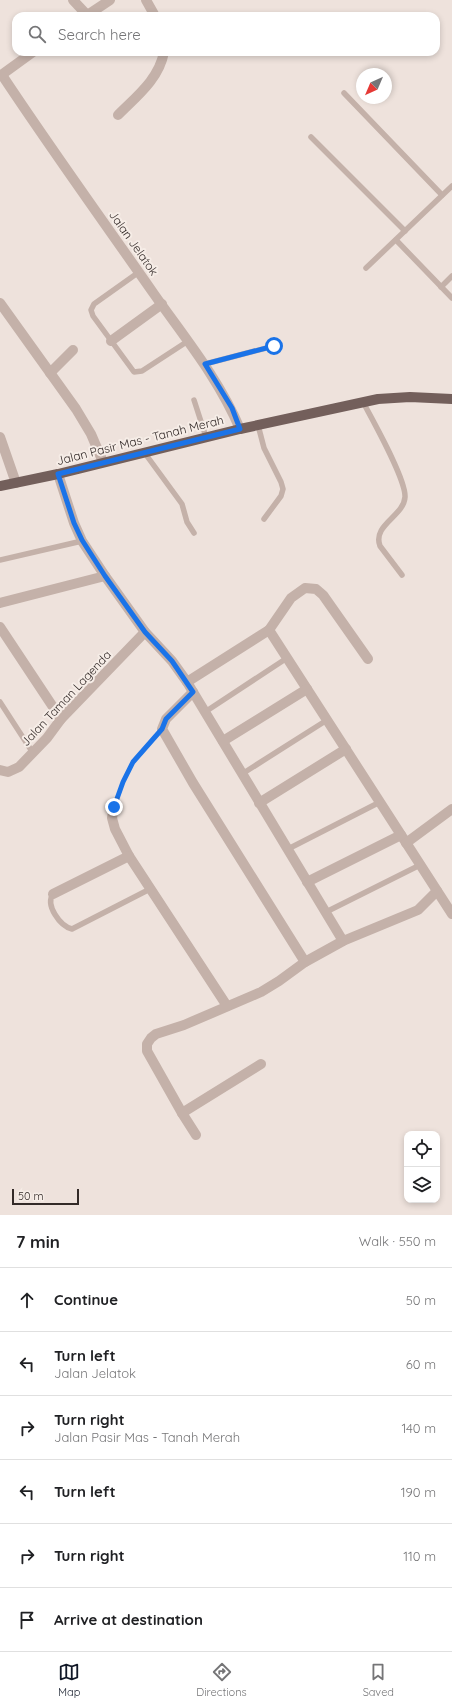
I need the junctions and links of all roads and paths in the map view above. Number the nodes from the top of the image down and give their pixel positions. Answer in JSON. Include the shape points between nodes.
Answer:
{"nodes":[{"id":1,"x":73,"y":0,"type":"edge"},
{"id":2,"x":110,"y":0,"type":"edge"},
{"id":3,"x":146,"y":0,"type":"edge"},
{"id":4,"x":83,"y":12,"type":"edge"},
{"id":5,"x":92,"y":12,"type":"edge"},
{"id":6,"x":153,"y":12,"type":"edge"},
{"id":7,"x":28,"y":56,"type":"edge"},
{"id":8,"x":163,"y":56,"type":"edge"},
{"id":9,"x":1,"y":76,"type":"edge"},
{"id":10,"x":344,"y":93,"type":"dead end"},
{"id":11,"x":118,"y":115,"type":"dead end"},
{"id":12,"x":311,"y":138,"type":"dead end"},
{"id":13,"x":452,"y":186,"type":"edge"},
{"id":14,"x":442,"y":195,"type":"junction"},
{"id":15,"x":405,"y":231,"type":"junction"},
{"id":16,"x":396,"y":240,"type":"junction"},
{"id":17,"x":366,"y":268,"type":"dead end"},
{"id":18,"x":139,"y":272,"type":"junction"},
{"id":19,"x":452,"y":276,"type":"edge"},
{"id":20,"x":441,"y":287,"type":"junction"},
{"id":21,"x":452,"y":298,"type":"edge"},
{"id":22,"x":0,"y":303,"type":"edge"},
{"id":23,"x":162,"y":304,"type":"junction"},
{"id":24,"x":111,"y":341,"type":"junction"},
{"id":25,"x":188,"y":341,"type":"junction"},
{"id":26,"x":274,"y":346,"type":"dead end"},
{"id":27,"x":74,"y":350,"type":"dead end"},
{"id":28,"x":205,"y":364,"type":"junction"},
{"id":29,"x":50,"y":373,"type":"junction"},
{"id":30,"x":452,"y":399,"type":"edge"},
{"id":31,"x":194,"y":400,"type":"dead end"},
{"id":32,"x":364,"y":402,"type":"junction"},
{"id":33,"x":258,"y":425,"type":"junction"},
{"id":34,"x":240,"y":429,"type":"junction"},
{"id":35,"x":0,"y":437,"type":"edge"},
{"id":36,"x":206,"y":437,"type":"junction"},
{"id":37,"x":144,"y":452,"type":"junction"},
{"id":38,"x":103,"y":462,"type":"junction"},
{"id":39,"x":58,"y":474,"type":"junction"},
{"id":40,"x":16,"y":483,"type":"junction"},
{"id":41,"x":0,"y":486,"type":"edge"},
{"id":42,"x":264,"y":519,"type":"dead end"},
{"id":43,"x":194,"y":533,"type":"dead end"},
{"id":44,"x":82,"y":540,"type":"junction"},
{"id":45,"x":0,"y":560,"type":"edge"},
{"id":46,"x":402,"y":575,"type":"dead end"},
{"id":47,"x":105,"y":576,"type":"junction"},
{"id":48,"x":0,"y":603,"type":"edge"},
{"id":49,"x":0,"y":627,"type":"edge"},
{"id":50,"x":269,"y":630,"type":"junction"},
{"id":51,"x":145,"y":632,"type":"junction"},
{"id":52,"x":287,"y":658,"type":"junction"},
{"id":53,"x":368,"y":659,"type":"dead end"},
{"id":54,"x":187,"y":682,"type":"junction"},
{"id":55,"x":307,"y":689,"type":"junction"},
{"id":56,"x":193,"y":692,"type":"junction"},
{"id":57,"x":0,"y":702,"type":"edge"},
{"id":58,"x":205,"y":712,"type":"junction"},
{"id":59,"x":62,"y":719,"type":"junction"},
{"id":60,"x":327,"y":720,"type":"junction"},
{"id":61,"x":162,"y":729,"type":"junction"},
{"id":62,"x":223,"y":742,"type":"junction"},
{"id":63,"x":346,"y":749,"type":"junction"},
{"id":64,"x":33,"y":752,"type":"junction"},
{"id":65,"x":0,"y":770,"type":"edge"},
{"id":66,"x":242,"y":774,"type":"junction"},
{"id":67,"x":259,"y":802,"type":"junction"},
{"id":68,"x":380,"y":802,"type":"junction"},
{"id":69,"x":114,"y":807,"type":"joint"},
{"id":70,"x":452,"y":809,"type":"edge"},
{"id":71,"x":404,"y":839,"type":"junction"},
{"id":72,"x":288,"y":849,"type":"junction"},
{"id":73,"x":129,"y":856,"type":"junction"},
{"id":74,"x":420,"y":865,"type":"junction"},
{"id":75,"x":307,"y":882,"type":"junction"},
{"id":76,"x":150,"y":889,"type":"junction"},
{"id":77,"x":437,"y":891,"type":"junction"},
{"id":78,"x":53,"y":894,"type":"joint"},
{"id":79,"x":326,"y":912,"type":"junction"},
{"id":80,"x":452,"y":914,"type":"edge"},
{"id":81,"x":343,"y":940,"type":"junction"},
{"id":82,"x":305,"y":962,"type":"junction"},
{"id":83,"x":227,"y":1006,"type":"junction"},
{"id":84,"x":261,"y":1064,"type":"dead end"},
{"id":85,"x":182,"y":1113,"type":"junction"},
{"id":86,"x":196,"y":1135,"type":"dead end"}],
"edges":[{"from":1,"to":4,"type":"street"},
{"from":2,"to":5,"type":"street"},
{"from":3,"to":6,"type":"street"},
{"from":7,"to":9,"type":"street"},
{"from":8,"to":11,"type":"street","via":[[157,73]]},
{"from":9,"to":18,"type":"street","name":"Jalan Jelatok"},
{"from":10,"to":14,"type":"lane"},
{"from":12,"to":15,"type":"lane"},
{"from":13,"to":14,"type":"lane"},
{"from":14,"to":15,"type":"lane"},
{"from":15,"to":16,"type":"lane"},
{"from":16,"to":17,"type":"lane"},
{"from":16,"to":20,"type":"lane"},
{"from":18,"to":23,"type":"street","name":"Jalan Jelatok"},
{"from":18,"to":24,"type":"lane","via":[[92,307],[93,316]]},
{"from":19,"to":20,"type":"lane"},
{"from":20,"to":21,"type":"lane"},
{"from":22,"to":29,"type":"street"},
{"from":23,"to":24,"type":"street"},
{"from":23,"to":25,"type":"street","name":"Jalan Jelatok"},
{"from":24,"to":25,"type":"lane","via":[[131,368],[138,373]]},
{"from":25,"to":28,"type":"street","name":"Jalan Jelatok"},
{"from":26,"to":28,"type":"lane"},
{"from":27,"to":29,"type":"street"},
{"from":28,"to":34,"type":"street","name":"Jalan Jelatok","via":[[232,408]]},
{"from":29,"to":38,"type":"street","via":[[76,408]]},
{"from":30,"to":32,"type":"main road","name":"Jalan Pasir Mas - Tanah Merah","via":[[410,397]]},
{"from":31,"to":36,"type":"lane"},
{"from":32,"to":33,"type":"main road","name":"Jalan Pasir Mas - Tanah Merah"},
{"from":32,"to":46,"type":"lane","via":[[404,487],[404,505],[384,527],[378,541]]},
{"from":33,"to":34,"type":"main road","name":"Jalan Pasir Mas - Tanah Merah"},
{"from":33,"to":42,"type":"lane","via":[[264,448],[282,489],[281,496]]},
{"from":34,"to":36,"type":"main road","name":"Jalan Pasir Mas - Tanah Merah"},
{"from":35,"to":40,"type":"street"},
{"from":36,"to":37,"type":"main road","name":"Jalan Pasir Mas - Tanah Merah"},
{"from":37,"to":38,"type":"main road","name":"Jalan Pasir Mas - Tanah Merah"},
{"from":37,"to":43,"type":"lane","via":[[182,504]]},
{"from":38,"to":39,"type":"main road","name":"Jalan Pasir Mas - Tanah Merah"},
{"from":39,"to":40,"type":"main road","name":"Jalan Pasir Mas - Tanah Merah"},
{"from":39,"to":44,"type":"street"},
{"from":40,"to":41,"type":"main road","name":"Jalan Pasir Mas - Tanah Merah"},
{"from":44,"to":45,"type":"lane"},
{"from":44,"to":47,"type":"street"},
{"from":47,"to":48,"type":"street"},
{"from":47,"to":51,"type":"street"},
{"from":49,"to":59,"type":"street"},
{"from":50,"to":52,"type":"street"},
{"from":50,"to":53,"type":"street","via":[[291,598],[305,588],[316,589]]},
{"from":50,"to":54,"type":"street"},
{"from":51,"to":54,"type":"street","via":[[172,661]]},
{"from":51,"to":59,"type":"street","name":"Jalan Taman Lagenda"},
{"from":52,"to":55,"type":"street"},
{"from":52,"to":58,"type":"lane"},
{"from":54,"to":56,"type":"street"},
{"from":55,"to":60,"type":"street"},
{"from":55,"to":62,"type":"street"},
{"from":56,"to":58,"type":"street"},
{"from":56,"to":61,"type":"street","via":[[166,719]]},
{"from":57,"to":64,"type":"lane"},
{"from":58,"to":62,"type":"street"},
{"from":59,"to":64,"type":"street","name":"Jalan Taman Lagenda"},
{"from":60,"to":63,"type":"street"},
{"from":60,"to":66,"type":"lane"},
{"from":61,"to":69,"type":"path","via":[[133,762]]},
{"from":61,"to":82,"type":"street"},
{"from":62,"to":66,"type":"street"},
{"from":63,"to":67,"type":"street"},
{"from":63,"to":68,"type":"street"},
{"from":64,"to":65,"type":"street","name":"Jalan Taman Lagenda","via":[[13,771]]},
{"from":66,"to":67,"type":"street"},
{"from":67,"to":72,"type":"street"},
{"from":68,"to":71,"type":"street"},
{"from":68,"to":72,"type":"lane"},
{"from":69,"to":73,"type":"street","via":[[112,818],[115,829]]},
{"from":70,"to":71,"type":"street"},
{"from":71,"to":74,"type":"street"},
{"from":71,"to":75,"type":"street"},
{"from":72,"to":75,"type":"street"},
{"from":73,"to":76,"type":"street"},
{"from":73,"to":78,"type":"street"},
{"from":74,"to":77,"type":"street"},
{"from":74,"to":79,"type":"lane"},
{"from":75,"to":79,"type":"street"},
{"from":76,"to":78,"type":"lane","via":[[72,929],[61,923],[50,904]]},
{"from":76,"to":83,"type":"street"},
{"from":77,"to":80,"type":"street"},
{"from":77,"to":81,"type":"street","via":[[418,910]]},
{"from":79,"to":81,"type":"street"},
{"from":81,"to":82,"type":"street"},
{"from":82,"to":83,"type":"street","via":[[267,988]]},
{"from":83,"to":85,"type":"street","via":[[156,1034],[147,1044],[147,1051]]},
{"from":84,"to":85,"type":"street"},
{"from":85,"to":86,"type":"street"}]}
